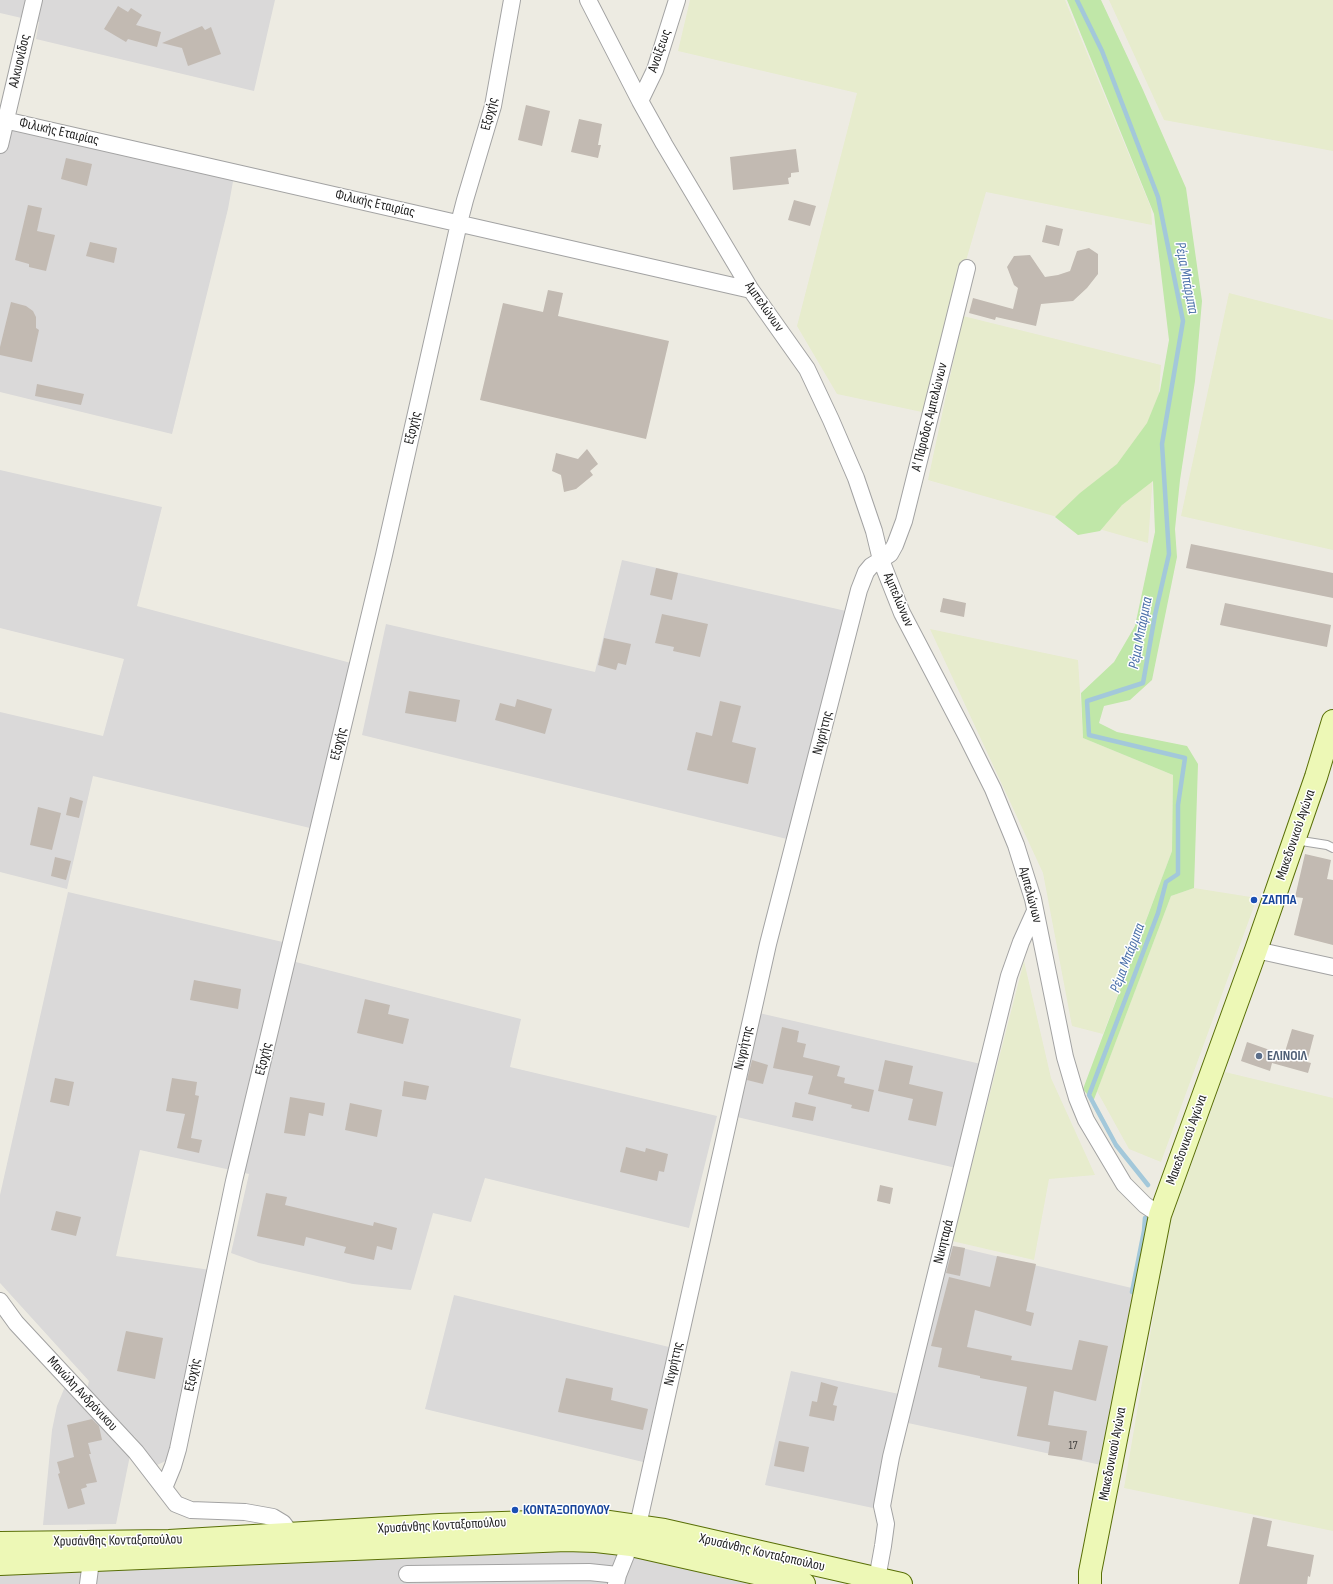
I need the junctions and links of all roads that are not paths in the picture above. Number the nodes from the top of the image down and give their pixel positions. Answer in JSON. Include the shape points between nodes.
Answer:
{"nodes":[{"id":1,"x":34,"y":0,"type":"edge"},
{"id":2,"x":512,"y":0,"type":"edge"},
{"id":3,"x":588,"y":0,"type":"edge"},
{"id":4,"x":677,"y":0,"type":"edge"},
{"id":5,"x":640,"y":101,"type":"junction"},
{"id":6,"x":3,"y":119,"type":"edge"},
{"id":7,"x":0,"y":145,"type":"edge"},
{"id":8,"x":459,"y":222,"type":"junction"},
{"id":9,"x":967,"y":268,"type":"dead end"},
{"id":10,"x":751,"y":290,"type":"junction"},
{"id":11,"x":881,"y":560,"type":"junction"},
{"id":12,"x":1333,"y":721,"type":"edge"},
{"id":13,"x":1294,"y":840,"type":"junction"},
{"id":14,"x":1333,"y":848,"type":"edge"},
{"id":15,"x":1036,"y":911,"type":"junction"},
{"id":16,"x":1256,"y":950,"type":"junction"},
{"id":17,"x":1333,"y":967,"type":"edge"},
{"id":18,"x":1160,"y":1215,"type":"junction"},
{"id":19,"x":0,"y":1301,"type":"edge"},
{"id":20,"x":164,"y":1488,"type":"junction"},
{"id":21,"x":638,"y":1525,"type":"junction"},
{"id":22,"x":287,"y":1534,"type":"junction"},
{"id":23,"x":0,"y":1543,"type":"edge"},
{"id":24,"x":631,"y":1545,"type":"junction"},
{"id":25,"x":92,"y":1561,"type":"junction"},
{"id":26,"x":0,"y":1564,"type":"edge"},
{"id":27,"x":407,"y":1574,"type":"dead end"},
{"id":28,"x":877,"y":1579,"type":"junction"},
{"id":29,"x":617,"y":1580,"type":"edge"},
{"id":30,"x":1089,"y":1580,"type":"edge"},
{"id":31,"x":88,"y":1584,"type":"edge"},
{"id":32,"x":804,"y":1584,"type":"edge"},
{"id":33,"x":901,"y":1584,"type":"edge"}],
"edges":[{"from":1,"to":6,"type":"street","name":"Αλκυονίδος"},
{"from":2,"to":8,"type":"street","name":"Εξοχής","via":[[494,106]]},
{"from":3,"to":5,"type":"street","name":"Αμπελώνων"},
{"from":4,"to":5,"type":"street","name":"Ανοίξεως","via":[[655,70]]},
{"from":5,"to":10,"type":"street","name":"Αμπελώνων"},
{"from":6,"to":7,"type":"street","name":"Αλκυονίδος"},
{"from":6,"to":8,"type":"street","name":"Φιλικής Εταιρίας"},
{"from":8,"to":10,"type":"street","name":"Φιλικής Εταιρίας"},
{"from":8,"to":20,"type":"street","name":"Εξοχής","via":[[380,571],[232,1188],[178,1449]]},
{"from":9,"to":11,"type":"street","name":"Α' Πάροδος Αμπελώνων","via":[[904,521],[895,546],[890,554]]},
{"from":10,"to":11,"type":"street","name":"Αμπελώνων","via":[[807,369],[856,478]]},
{"from":11,"to":15,"type":"street","name":"Αμπελώνων","via":[[902,613],[993,789],[1016,844]]},
{"from":11,"to":21,"type":"street","name":"Νιγρήτης","via":[[866,572],[859,590],[768,944]]},
{"from":12,"to":13,"type":"main road","name":"Μακεδονικού Αγώνα"},
{"from":13,"to":14,"type":"lane"},
{"from":13,"to":16,"type":"main road","name":"Μακεδονικού Αγώνα"},
{"from":15,"to":18,"type":"street","name":"Αμπελώνων","via":[[1065,1056],[1077,1098],[1086,1120],[1124,1184],[1145,1206]]},
{"from":15,"to":28,"type":"street","name":"Νικηταρά","via":[[1009,976],[891,1457],[882,1506],[886,1524]]},
{"from":16,"to":17,"type":"street"},
{"from":16,"to":18,"type":"main road","name":"Μακεδονικού Αγώνα"},
{"from":18,"to":30,"type":"main road","name":"Μακεδονικού Αγώνα"},
{"from":19,"to":20,"type":"street","name":"Μανώλη Ανδρόνικου","via":[[16,1323],[136,1452]]},
{"from":20,"to":22,"type":"street","name":"Μανώλη Ανδρόνικου","via":[[182,1508],[266,1515],[280,1520],[286,1527]]},
{"from":21,"to":22,"type":"main road","name":"Χρυσάνθης Κονταξοπούλου","via":[[595,1520],[440,1525]]},
{"from":21,"to":24,"type":"street","name":"Νιγρήτης"},
{"from":21,"to":28,"type":"main road","name":"Χρυσάνθης Κονταξοπούλου"},
{"from":22,"to":23,"type":"main road","name":"Χρυσάνθης Κονταξοπούλου","via":[[169,1540]]},
{"from":24,"to":25,"type":"main road","name":"Χρυσάνθης Κονταξοπούλου","via":[[566,1540]]},
{"from":24,"to":29,"type":"street","name":"Νιγρήτης"},
{"from":24,"to":32,"type":"main road","name":"Χρυσάνθης Κονταξοπούλου"},
{"from":25,"to":26,"type":"main road","name":"Χρυσάνθης Κονταξοπούλου"},
{"from":25,"to":31,"type":"street"},
{"from":27,"to":29,"type":"street","via":[[589,1572]]},
{"from":28,"to":33,"type":"main road","name":"Χρυσάνθης Κονταξοπούλου"}]}
